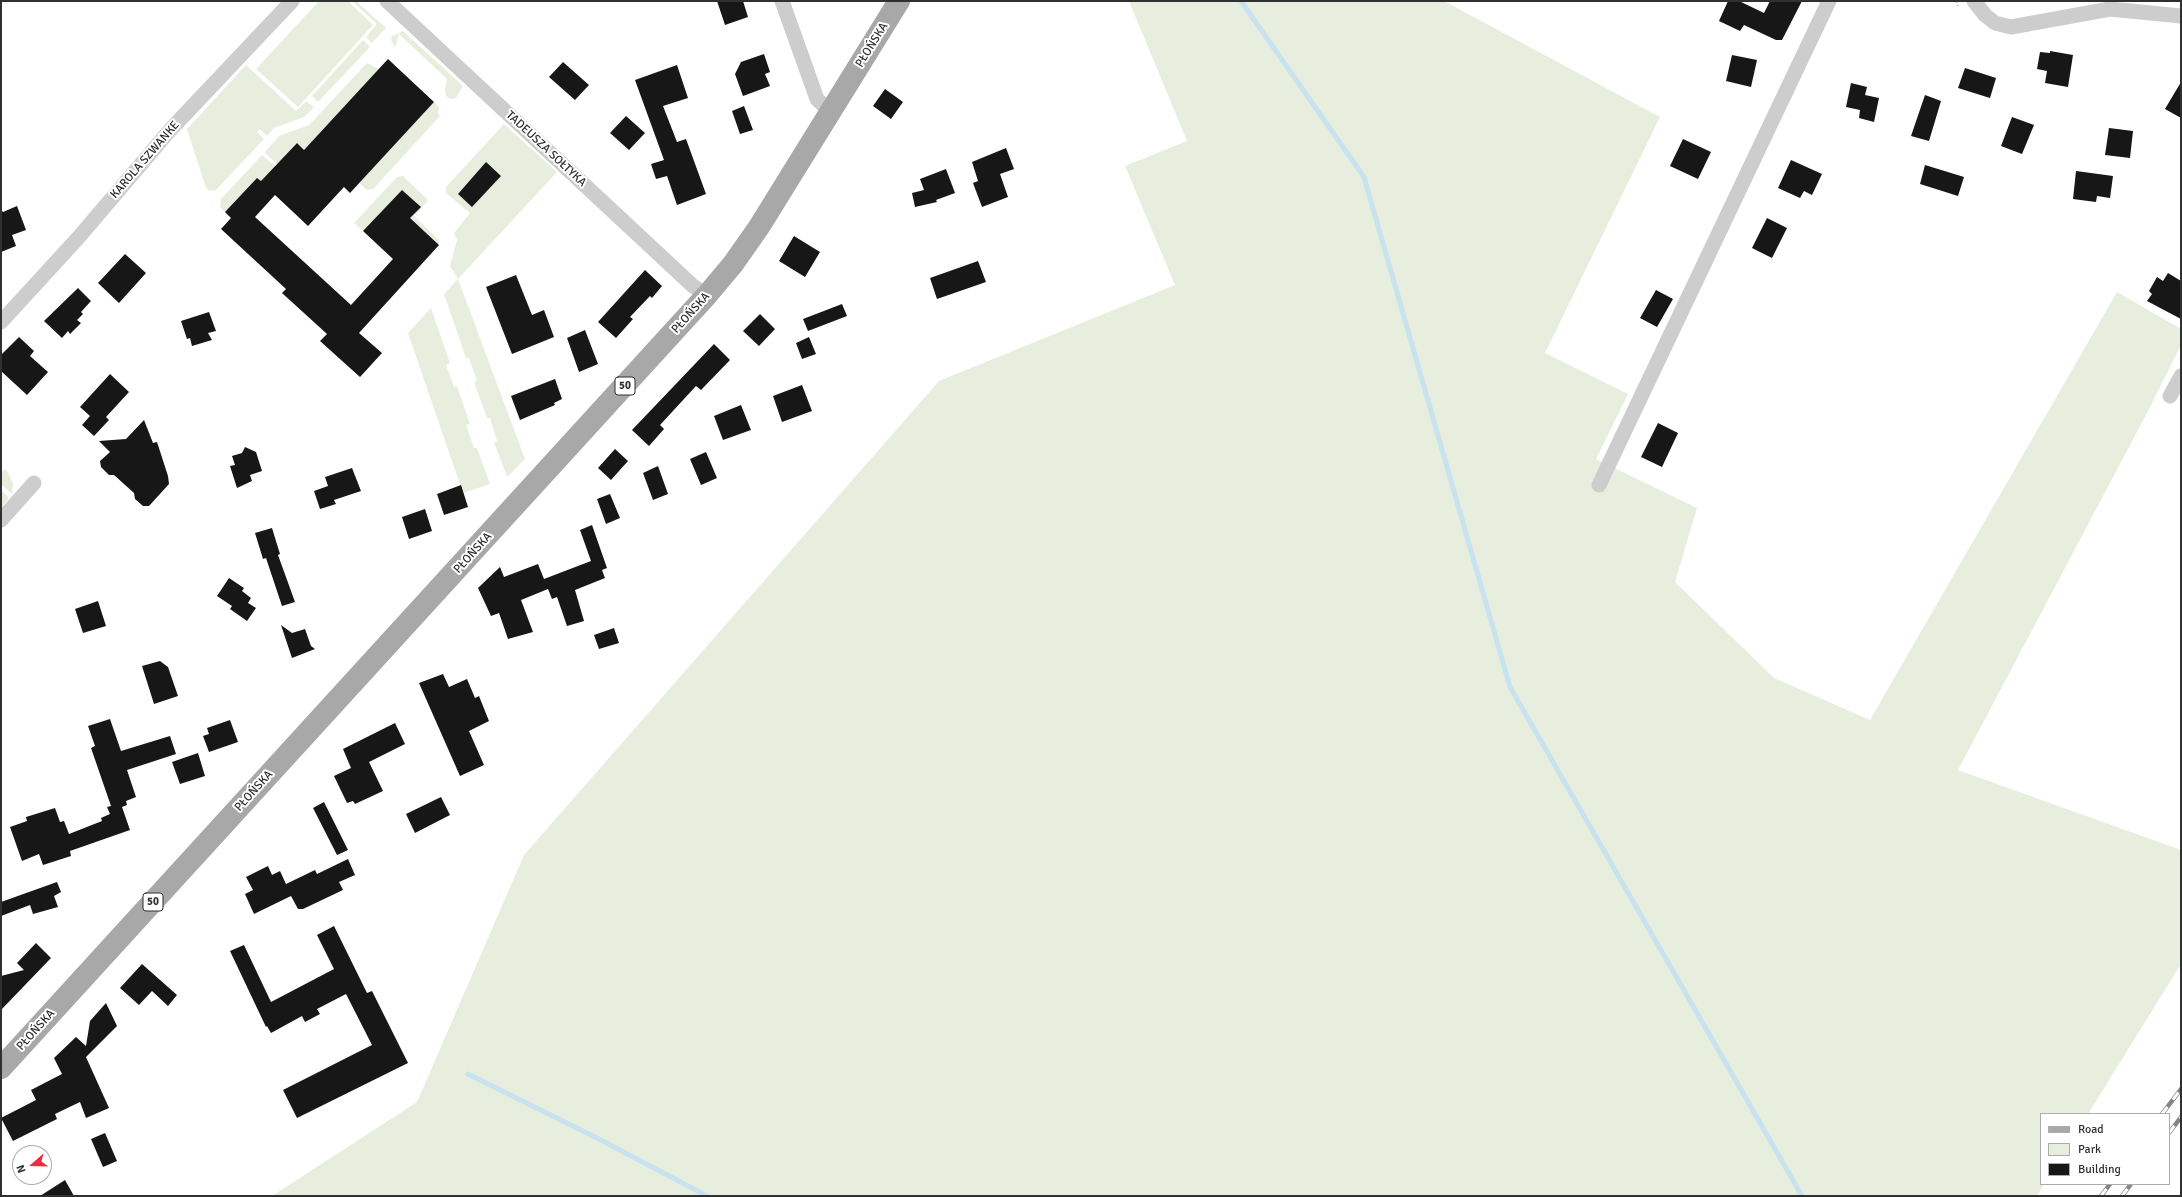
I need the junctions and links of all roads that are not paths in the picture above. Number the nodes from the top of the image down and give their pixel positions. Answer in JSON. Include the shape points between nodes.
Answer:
{"nodes":[{"id":1,"x":292,"y":1,"type":"edge"},
{"id":2,"x":387,"y":1,"type":"edge"},
{"id":3,"x":782,"y":1,"type":"edge"},
{"id":4,"x":899,"y":1,"type":"edge"},
{"id":5,"x":1829,"y":1,"type":"edge"},
{"id":6,"x":1974,"y":1,"type":"edge"},
{"id":7,"x":2181,"y":16,"type":"edge"},
{"id":8,"x":830,"y":112,"type":"junction"},
{"id":9,"x":707,"y":295,"type":"junction"},
{"id":10,"x":1,"y":322,"type":"edge"},
{"id":11,"x":2181,"y":376,"type":"edge"},
{"id":12,"x":2170,"y":396,"type":"dead end"},
{"id":13,"x":34,"y":483,"type":"dead end"},
{"id":14,"x":1599,"y":485,"type":"dead end"},
{"id":15,"x":1,"y":520,"type":"edge"},
{"id":16,"x":1,"y":1068,"type":"edge"}],
"edges":[{"from":1,"to":10,"type":"street","name":"KAROLA SZWANKE","via":[[172,130]]},
{"from":2,"to":9,"type":"street","name":"TADEUSZA SOŁTYKA","via":[[693,286]]},
{"from":3,"to":8,"type":"street","via":[[817,99]]},
{"from":4,"to":8,"type":"main road","name":"PŁOŃSKA","number":"50"},
{"from":5,"to":14,"type":"street"},
{"from":6,"to":7,"type":"street","via":[[1995,23],[2011,27],[2110,9]]},
{"from":8,"to":9,"type":"main road","name":"PŁOŃSKA","number":"50","via":[[759,227]]},
{"from":9,"to":16,"type":"main road","name":"PŁOŃSKA","number":"50"},
{"from":11,"to":12,"type":"street"},
{"from":13,"to":15,"type":"street"}]}
